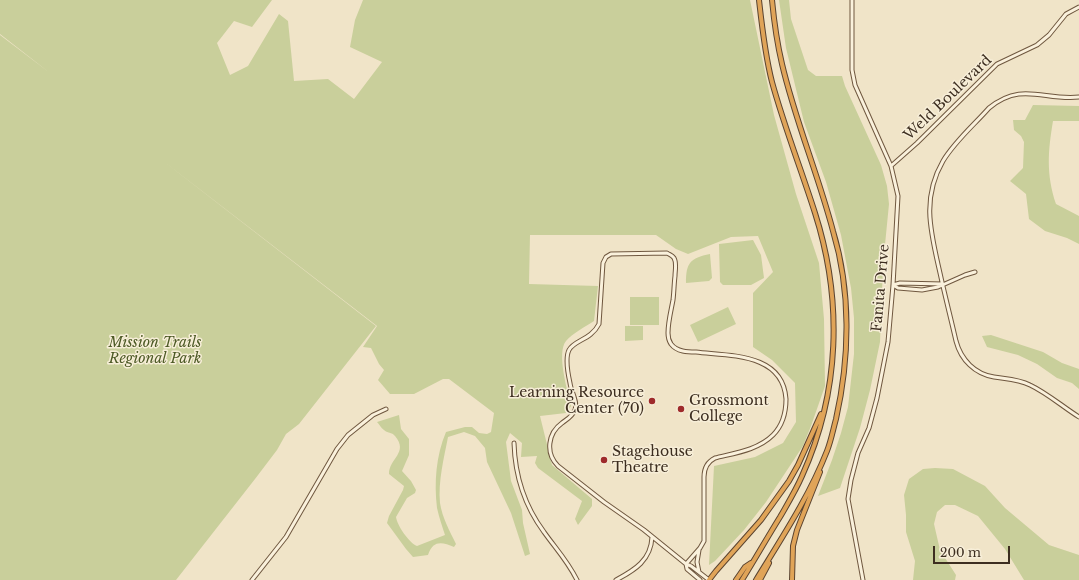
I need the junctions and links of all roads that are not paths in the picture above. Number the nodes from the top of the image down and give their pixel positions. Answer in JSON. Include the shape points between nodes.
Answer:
{"nodes":[{"id":1,"x":759,"y":0,"type":"edge"},
{"id":2,"x":772,"y":0,"type":"edge"},
{"id":3,"x":852,"y":0,"type":"edge"},
{"id":4,"x":1079,"y":7,"type":"edge"},
{"id":5,"x":1079,"y":97,"type":"edge"},
{"id":6,"x":891,"y":166,"type":"junction"},
{"id":7,"x":975,"y":272,"type":"dead end"},
{"id":8,"x":943,"y":284,"type":"junction"},
{"id":9,"x":893,"y":285,"type":"junction"},
{"id":10,"x":386,"y":409,"type":"dead end"},
{"id":11,"x":825,"y":409,"type":"junction"},
{"id":12,"x":1079,"y":418,"type":"edge"},
{"id":13,"x":514,"y":443,"type":"dead end"},
{"id":14,"x":826,"y":452,"type":"junction"},
{"id":15,"x":652,"y":536,"type":"junction"},
{"id":16,"x":778,"y":544,"type":"junction"},
{"id":17,"x":700,"y":548,"type":"junction"},
{"id":18,"x":753,"y":562,"type":"junction"},
{"id":19,"x":686,"y":564,"type":"junction"},
{"id":20,"x":699,"y":572,"type":"junction"},
{"id":21,"x":252,"y":580,"type":"edge"},
{"id":22,"x":577,"y":580,"type":"edge"},
{"id":23,"x":616,"y":580,"type":"edge"},
{"id":24,"x":700,"y":580,"type":"edge"},
{"id":25,"x":709,"y":580,"type":"edge"},
{"id":26,"x":736,"y":580,"type":"edge"},
{"id":27,"x":742,"y":580,"type":"edge"},
{"id":28,"x":756,"y":580,"type":"edge"},
{"id":29,"x":760,"y":580,"type":"edge"},
{"id":30,"x":792,"y":580,"type":"edge"},
{"id":31,"x":863,"y":580,"type":"edge"}],
"edges":[{"from":1,"to":11,"type":"highway","via":[[762,32],[772,81],[816,214],[831,280],[835,342]]},
{"from":2,"to":14,"type":"highway","via":[[782,63],[794,109],[834,232],[844,286],[844,373],[839,404]]},
{"from":3,"to":6,"type":"street","name":"Fanita Drive","via":[[852,70],[855,85]]},
{"from":4,"to":6,"type":"street","name":"Weld Boulevard","via":[[1066,14],[1037,45],[997,64]]},
{"from":5,"to":8,"type":"street","via":[[1030,93],[1006,97],[989,108],[947,155],[935,179],[929,211]]},
{"from":6,"to":9,"type":"street","name":"Fanita Drive","via":[[898,196]]},
{"from":7,"to":8,"type":"street"},
{"from":8,"to":9,"type":"street"},
{"from":8,"to":9,"type":"street","via":[[922,290],[898,288]]},
{"from":8,"to":12,"type":"street","via":[[957,345],[970,366],[987,376],[1029,384]]},
{"from":9,"to":31,"type":"street","name":"Fanita Drive","via":[[888,342],[877,398],[869,428],[858,453],[848,499]]},
{"from":10,"to":21,"type":"street","via":[[360,424],[344,440],[286,537]]},
{"from":11,"to":18,"type":"highway","via":[[802,476]]},
{"from":11,"to":25,"type":"highway","via":[[789,481],[761,520]]},
{"from":13,"to":22,"type":"street","via":[[517,474],[524,499]]},
{"from":14,"to":16,"type":"highway","via":[[813,482]]},
{"from":14,"to":30,"type":"highway","via":[[797,530]]},
{"from":15,"to":17,"type":"street","via":[[558,466],[554,462],[549,444],[561,423],[571,417],[575,410],[568,374],[568,352],[572,346],[596,330],[599,324],[604,260],[615,253],[667,253],[675,259],[668,332],[668,339],[673,346],[684,351],[746,357],[760,361],[779,377],[785,393],[783,420],[767,441],[756,447],[715,458],[705,467],[704,540]]},
{"from":15,"to":19,"type":"street"},
{"from":15,"to":23,"type":"street","via":[[651,548],[645,559],[628,574]]},
{"from":16,"to":28,"type":"highway"},
{"from":16,"to":29,"type":"highway"},
{"from":17,"to":19,"type":"street"},
{"from":17,"to":20,"type":"street","via":[[697,562]]},
{"from":18,"to":26,"type":"highway","via":[[745,567]]},
{"from":18,"to":27,"type":"highway"},
{"from":19,"to":20,"type":"street"},
{"from":19,"to":24,"type":"street","via":[[687,569]]},
{"from":20,"to":25,"type":"street"}]}
